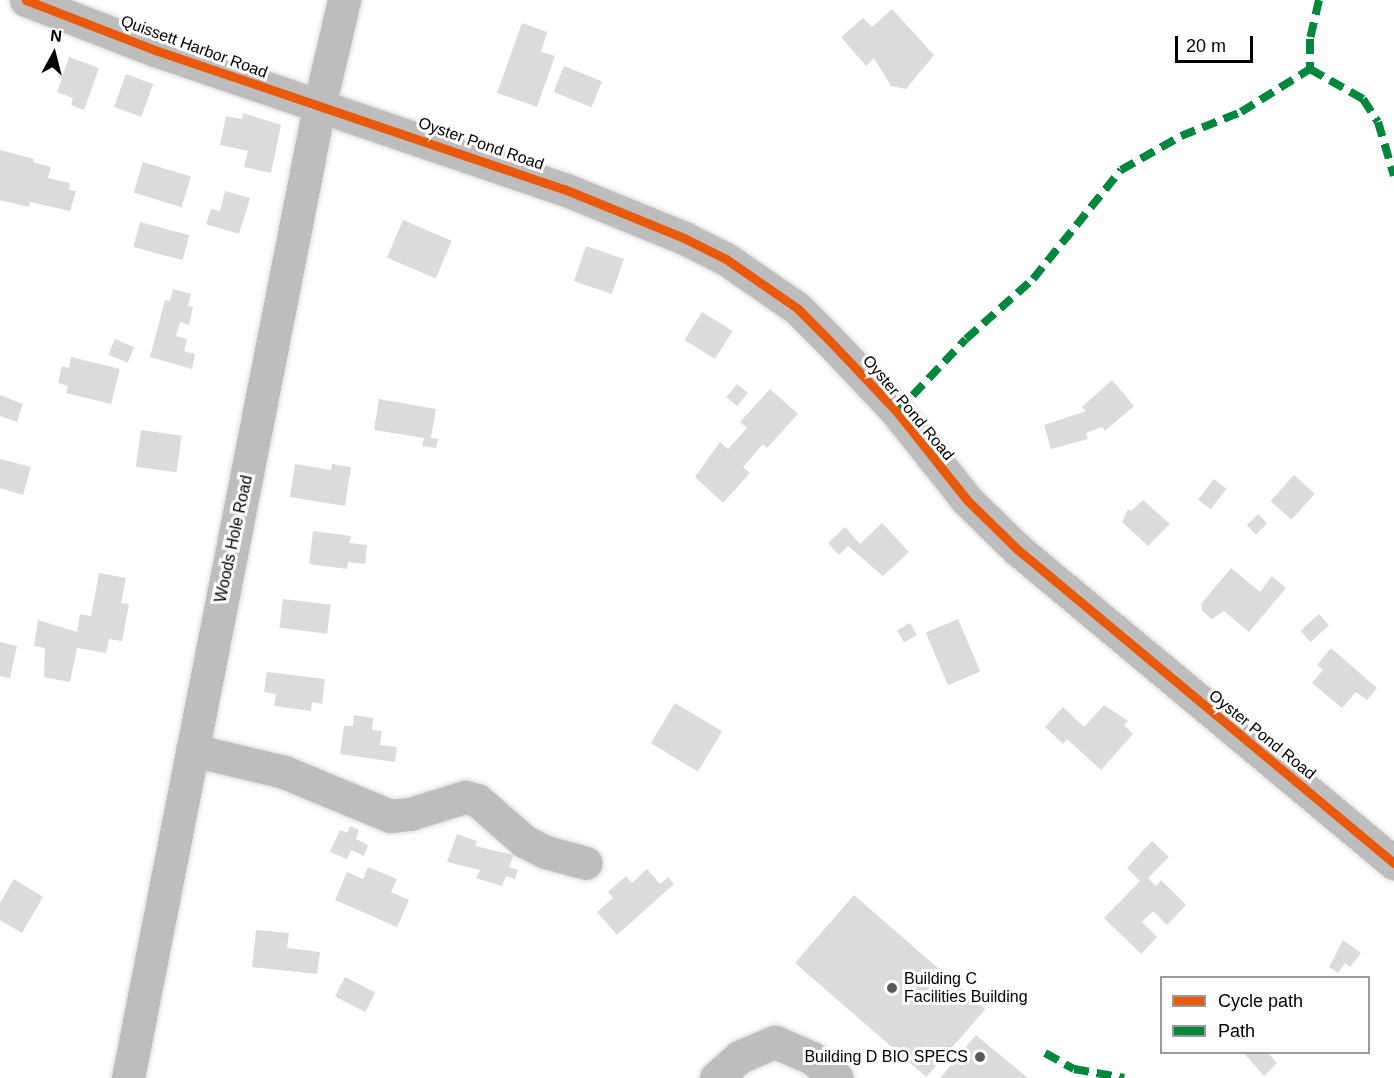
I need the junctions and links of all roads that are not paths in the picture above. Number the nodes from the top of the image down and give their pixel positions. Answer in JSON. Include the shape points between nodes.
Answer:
{"nodes":[{"id":1,"x":26,"y":0,"type":"edge"},
{"id":2,"x":344,"y":0,"type":"edge"},
{"id":3,"x":319,"y":108,"type":"junction"},
{"id":4,"x":192,"y":750,"type":"junction"},
{"id":5,"x":586,"y":863,"type":"dead end"},
{"id":6,"x":1394,"y":863,"type":"edge"},
{"id":7,"x":128,"y":1078,"type":"edge"},
{"id":8,"x":716,"y":1078,"type":"edge"},
{"id":9,"x":837,"y":1078,"type":"edge"}],
"edges":[{"from":1,"to":3,"type":"main road","name":"Quissett Harbor Road"},
{"from":2,"to":3,"type":"main road","name":"Woods Hole Road"},
{"from":3,"to":4,"type":"main road","name":"Woods Hole Road"},
{"from":3,"to":6,"type":"main road","name":"Oyster Pond Road","via":[[431,142],[627,214],[694,243],[759,280],[797,308],[829,340],[897,412],[967,500],[1017,549]]},
{"from":4,"to":5,"type":"main road","via":[[284,772],[390,816],[465,797],[477,800],[524,841],[546,852]]},
{"from":4,"to":7,"type":"main road","name":"Woods Hole Road"},
{"from":8,"to":9,"type":"main road","via":[[739,1057],[775,1042],[812,1058]]}]}
